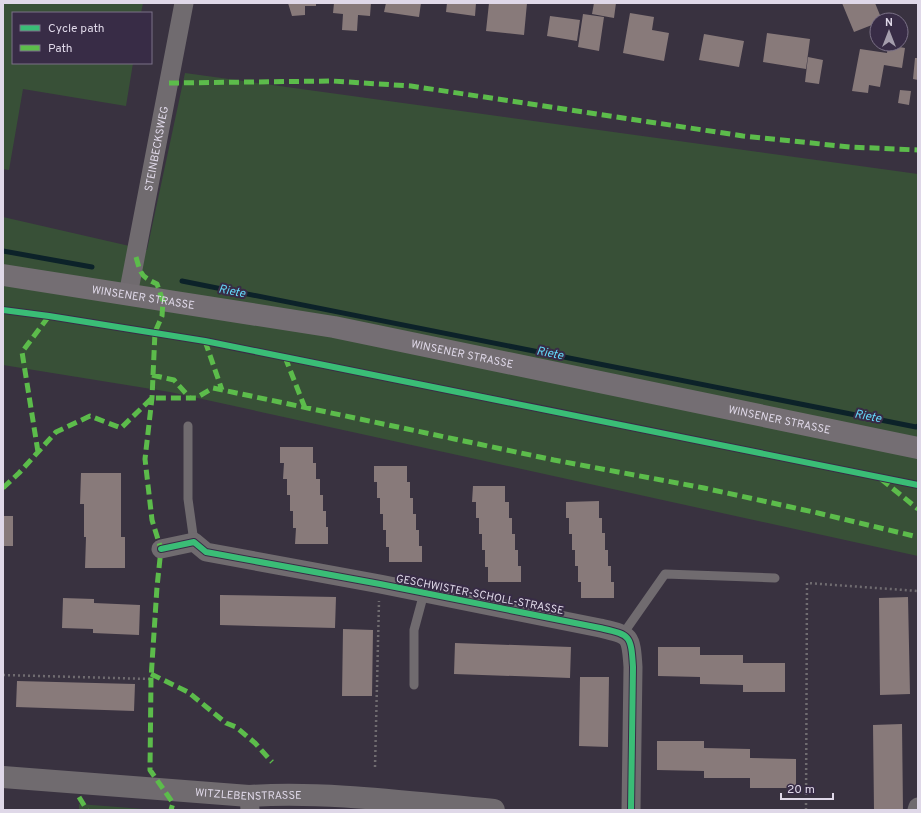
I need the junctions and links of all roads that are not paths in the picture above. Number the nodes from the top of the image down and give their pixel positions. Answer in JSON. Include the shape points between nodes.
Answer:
{"nodes":[{"id":1,"x":184,"y":3,"type":"edge"},
{"id":2,"x":3,"y":275,"type":"edge"},
{"id":3,"x":128,"y":295,"type":"junction"},
{"id":4,"x":188,"y":426,"type":"dead end"},
{"id":5,"x":918,"y":448,"type":"edge"},
{"id":6,"x":194,"y":542,"type":"junction"},
{"id":7,"x":161,"y":548,"type":"dead end"},
{"id":8,"x":775,"y":578,"type":"dead end"},
{"id":9,"x":424,"y":593,"type":"junction"},
{"id":10,"x":623,"y":634,"type":"junction"},
{"id":11,"x":414,"y":685,"type":"dead end"},
{"id":12,"x":3,"y":777,"type":"edge"},
{"id":13,"x":249,"y":803,"type":"edge"},
{"id":14,"x":918,"y":807,"type":"edge"},
{"id":15,"x":494,"y":810,"type":"edge"},
{"id":16,"x":631,"y":810,"type":"edge"},
{"id":17,"x":917,"y":810,"type":"edge"}],
"edges":[{"from":1,"to":3,"type":"street","name":"STEINBECKSWEG"},
{"from":2,"to":3,"type":"main road","name":"WINSENER STRASSE"},
{"from":3,"to":5,"type":"main road","name":"WINSENER STRASSE","via":[[334,327]]},
{"from":4,"to":6,"type":"lane","via":[[188,499]]},
{"from":6,"to":7,"type":"street"},
{"from":6,"to":9,"type":"street","name":"GESCHWISTER-SCHOLL-STRASSE","via":[[206,552]]},
{"from":8,"to":10,"type":"lane","via":[[664,574]]},
{"from":9,"to":10,"type":"street","name":"GESCHWISTER-SCHOLL-STRASSE"},
{"from":9,"to":11,"type":"lane","via":[[414,630]]},
{"from":10,"to":16,"type":"street","via":[[629,640],[633,667]]},
{"from":12,"to":13,"type":"street","name":"WITZLEBENSTRASSE"},
{"from":13,"to":15,"type":"street","name":"WITZLEBENSTRASSE","via":[[279,794]]},
{"from":14,"to":17,"type":"street"}]}
